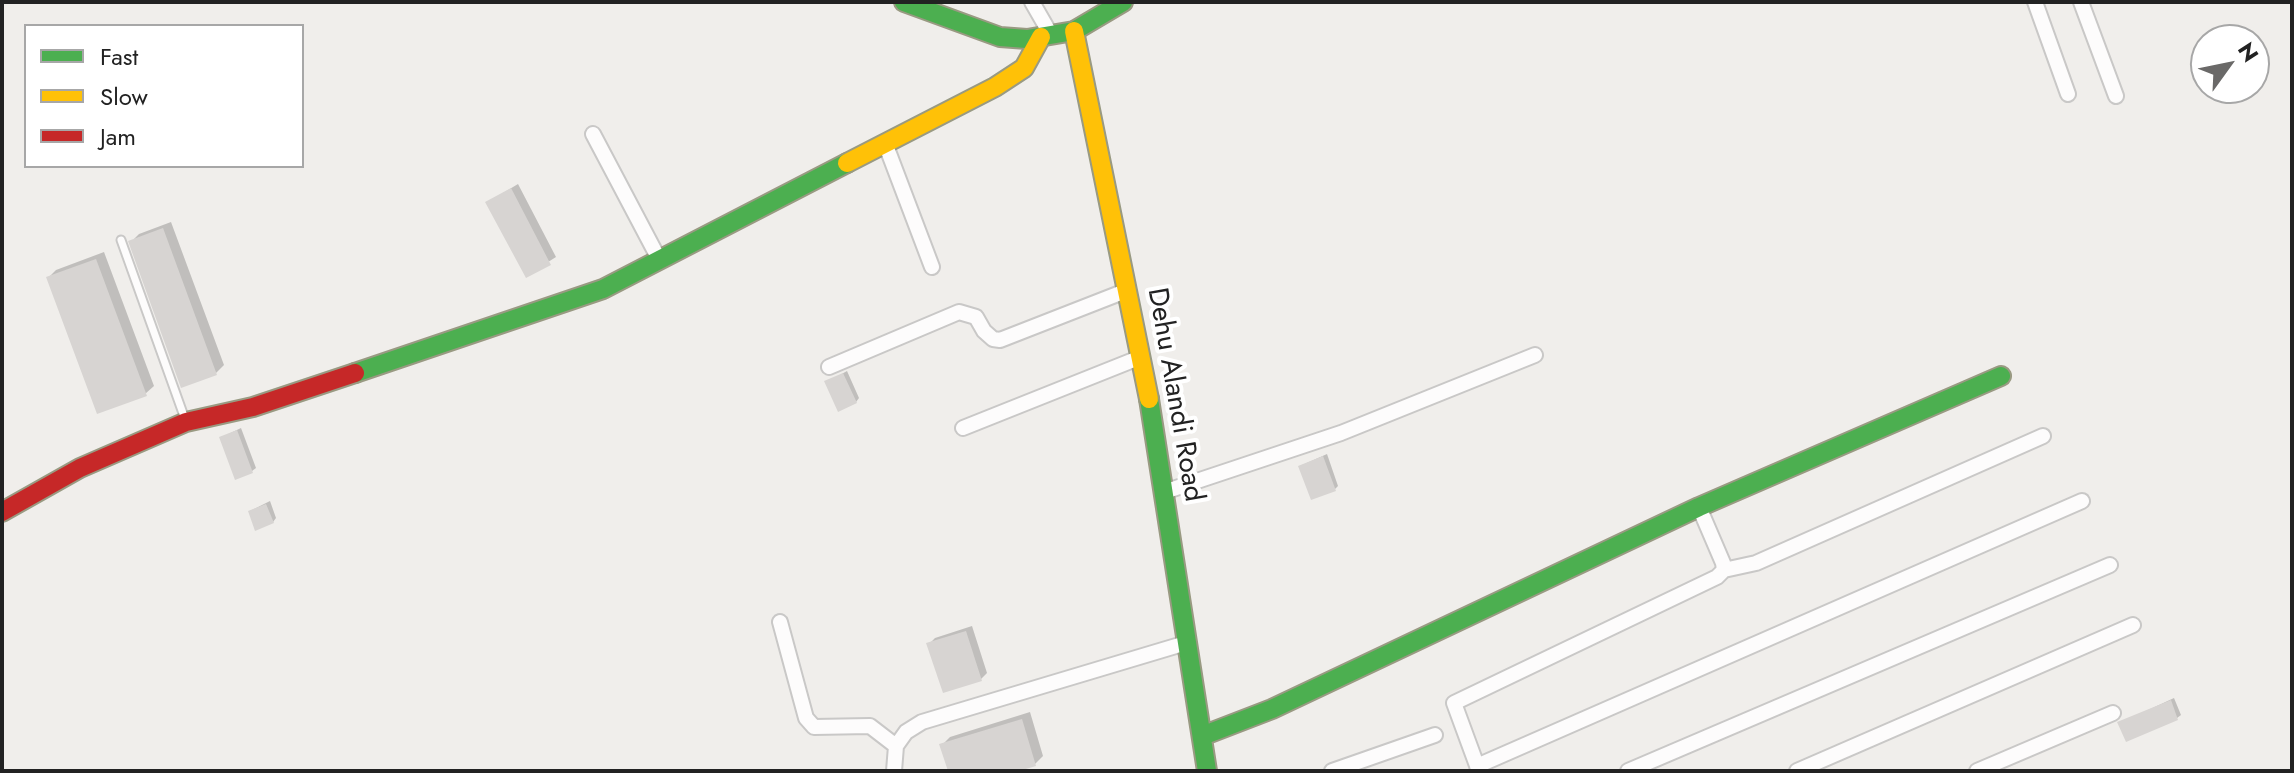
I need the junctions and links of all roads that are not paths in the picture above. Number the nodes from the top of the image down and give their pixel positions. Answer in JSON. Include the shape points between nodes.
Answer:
{"nodes":[{"id":1,"x":904,"y":2,"type":"edge"},
{"id":2,"x":1032,"y":2,"type":"edge"},
{"id":3,"x":1123,"y":2,"type":"edge"},
{"id":4,"x":2035,"y":2,"type":"edge"},
{"id":5,"x":2081,"y":2,"type":"edge"},
{"id":6,"x":1074,"y":31,"type":"junction"},
{"id":7,"x":1046,"y":36,"type":"junction"},
{"id":8,"x":2068,"y":94,"type":"dead end"},
{"id":9,"x":2116,"y":96,"type":"dead end"},
{"id":10,"x":593,"y":134,"type":"dead end"},
{"id":11,"x":885,"y":143,"type":"junction"},
{"id":12,"x":121,"y":240,"type":"dead end"},
{"id":13,"x":660,"y":261,"type":"junction"},
{"id":14,"x":932,"y":267,"type":"dead end"},
{"id":15,"x":1128,"y":290,"type":"junction"},
{"id":16,"x":1535,"y":355,"type":"dead end"},
{"id":17,"x":1141,"y":357,"type":"junction"},
{"id":18,"x":829,"y":367,"type":"dead end"},
{"id":19,"x":2001,"y":376,"type":"dead end"},
{"id":20,"x":186,"y":422,"type":"junction"},
{"id":21,"x":963,"y":428,"type":"dead end"},
{"id":22,"x":2043,"y":436,"type":"dead end"},
{"id":23,"x":1164,"y":492,"type":"junction"},
{"id":24,"x":2082,"y":501,"type":"dead end"},
{"id":25,"x":1699,"y":507,"type":"junction"},
{"id":26,"x":2,"y":512,"type":"edge"},
{"id":27,"x":2110,"y":565,"type":"dead end"},
{"id":28,"x":1724,"y":570,"type":"junction"},
{"id":29,"x":780,"y":622,"type":"dead end"},
{"id":30,"x":2133,"y":625,"type":"dead end"},
{"id":31,"x":1186,"y":643,"type":"junction"},
{"id":32,"x":2113,"y":713,"type":"dead end"},
{"id":33,"x":1435,"y":735,"type":"dead end"},
{"id":34,"x":1202,"y":736,"type":"junction"},
{"id":35,"x":896,"y":746,"type":"junction"},
{"id":36,"x":1478,"y":769,"type":"edge"},
{"id":37,"x":894,"y":771,"type":"edge"},
{"id":38,"x":1207,"y":771,"type":"edge"},
{"id":39,"x":1332,"y":771,"type":"edge"},
{"id":40,"x":1628,"y":771,"type":"edge"},
{"id":41,"x":1797,"y":771,"type":"edge"},
{"id":42,"x":1977,"y":771,"type":"edge"}],
"edges":[{"from":1,"to":7,"type":"street","via":[[1000,37]]},
{"from":2,"to":7,"type":"street"},
{"from":3,"to":6,"type":"street"},
{"from":4,"to":8,"type":"street"},
{"from":5,"to":9,"type":"street"},
{"from":6,"to":7,"type":"street"},
{"from":6,"to":15,"type":"street","name":"Dehu Alandi Road"},
{"from":7,"to":11,"type":"street","via":[[1012,77]]},
{"from":10,"to":13,"type":"street"},
{"from":11,"to":13,"type":"street"},
{"from":11,"to":14,"type":"street"},
{"from":12,"to":20,"type":"lane"},
{"from":13,"to":20,"type":"street","via":[[603,289],[383,365],[240,411]]},
{"from":15,"to":17,"type":"street","name":"Dehu Alandi Road"},
{"from":15,"to":18,"type":"street","via":[[1000,340],[984,331],[976,317],[959,312]]},
{"from":16,"to":23,"type":"street","via":[[1341,433]]},
{"from":17,"to":21,"type":"street"},
{"from":17,"to":23,"type":"street","name":"Dehu Alandi Road"},
{"from":19,"to":25,"type":"street"},
{"from":20,"to":26,"type":"street","via":[[80,468]]},
{"from":22,"to":28,"type":"street","via":[[1756,563]]},
{"from":23,"to":31,"type":"street","name":"Dehu Alandi Road"},
{"from":24,"to":36,"type":"street"},
{"from":25,"to":28,"type":"street"},
{"from":25,"to":34,"type":"street","via":[[1272,709]]},
{"from":27,"to":40,"type":"street"},
{"from":28,"to":36,"type":"street","via":[[1454,703]]},
{"from":29,"to":35,"type":"street","via":[[806,718],[814,727],[870,726]]},
{"from":30,"to":41,"type":"street"},
{"from":31,"to":34,"type":"street","name":"Dehu Alandi Road"},
{"from":31,"to":35,"type":"street","via":[[937,717],[906,732]]},
{"from":32,"to":42,"type":"street"},
{"from":33,"to":39,"type":"street"},
{"from":34,"to":38,"type":"street","name":"Dehu Alandi Road"},
{"from":35,"to":37,"type":"street"}]}
